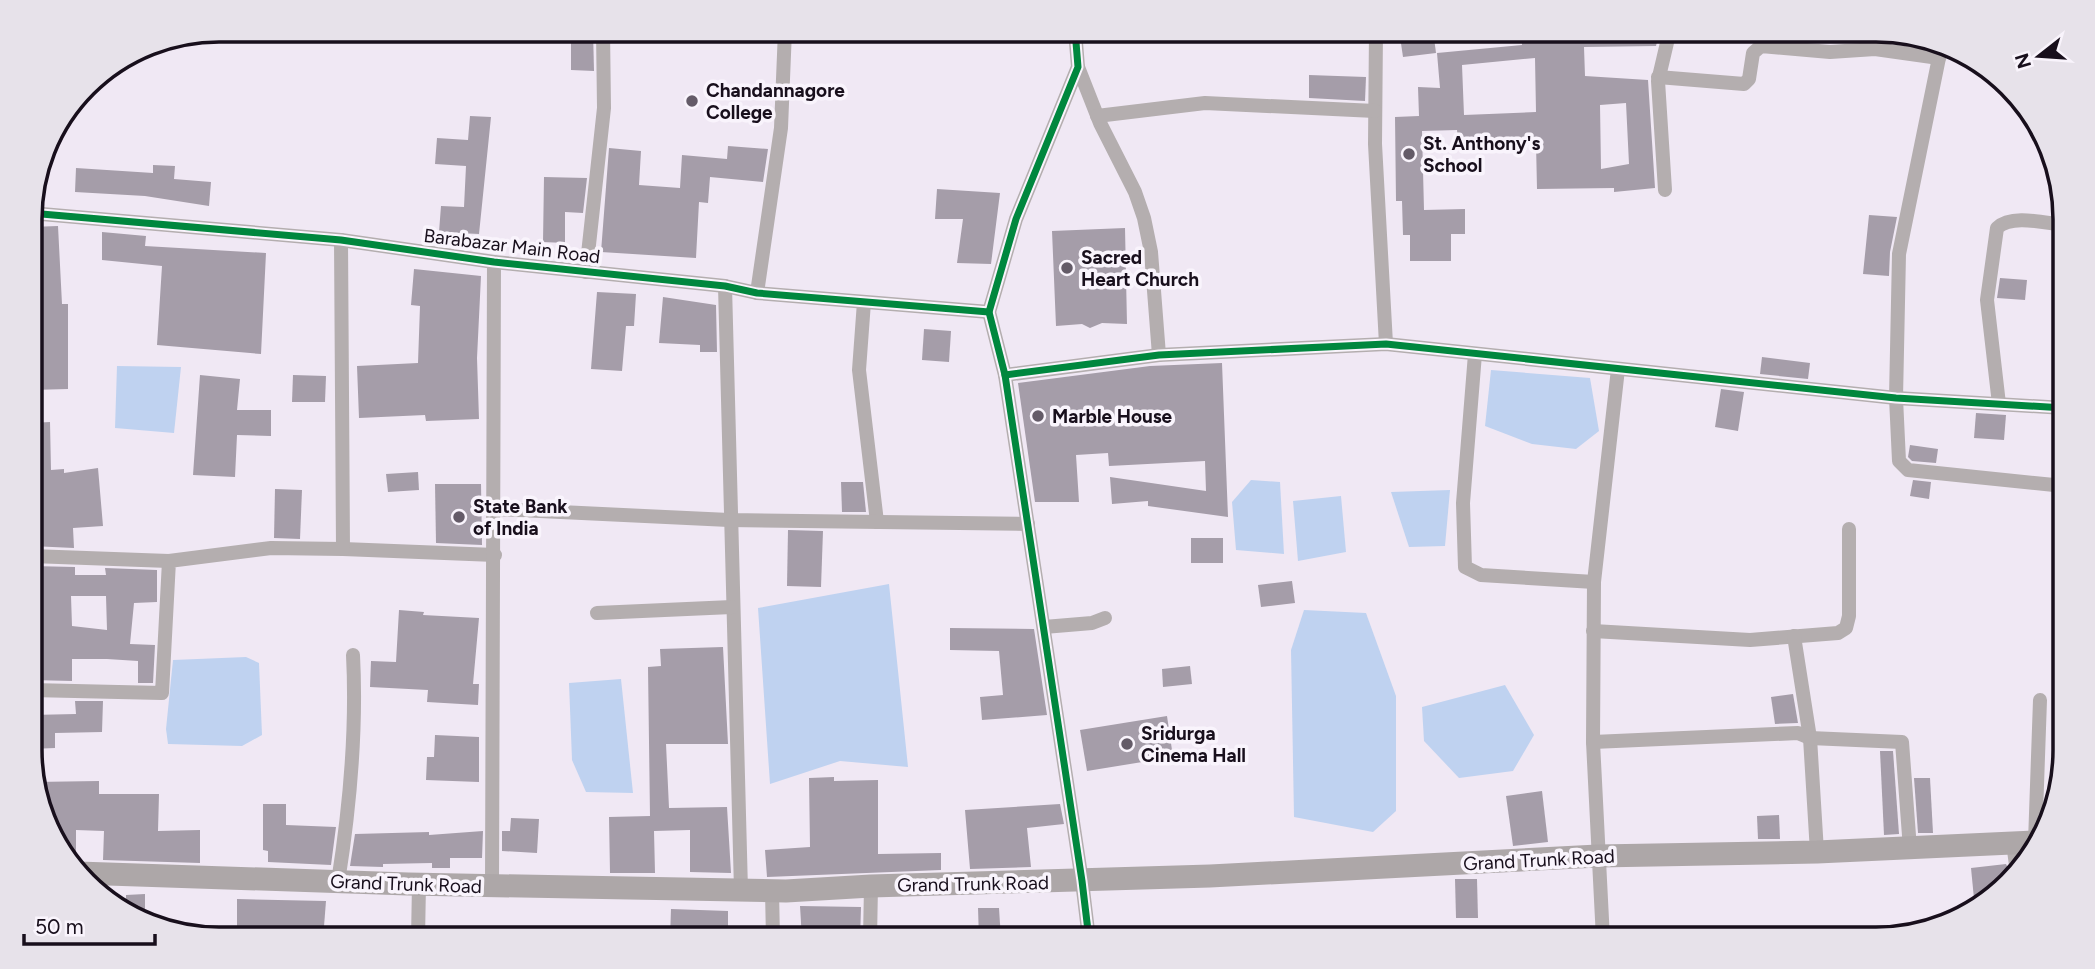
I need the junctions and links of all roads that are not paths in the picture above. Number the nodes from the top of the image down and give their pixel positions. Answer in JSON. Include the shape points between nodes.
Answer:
{"nodes":[{"id":1,"x":603,"y":42,"type":"edge"},
{"id":2,"x":785,"y":42,"type":"edge"},
{"id":3,"x":1076,"y":42,"type":"edge"},
{"id":4,"x":1376,"y":42,"type":"edge"},
{"id":5,"x":1667,"y":42,"type":"edge"},
{"id":6,"x":1940,"y":54,"type":"edge"},
{"id":7,"x":1939,"y":58,"type":"junction"},
{"id":8,"x":1078,"y":67,"type":"junction"},
{"id":9,"x":1658,"y":77,"type":"junction"},
{"id":10,"x":1375,"y":111,"type":"junction"},
{"id":11,"x":1097,"y":116,"type":"junction"},
{"id":12,"x":1665,"y":190,"type":"dead end"},
{"id":13,"x":42,"y":214,"type":"edge"},
{"id":14,"x":2053,"y":224,"type":"edge"},
{"id":15,"x":341,"y":240,"type":"junction"},
{"id":16,"x":494,"y":262,"type":"junction"},
{"id":17,"x":586,"y":272,"type":"junction"},
{"id":18,"x":725,"y":286,"type":"junction"},
{"id":19,"x":757,"y":293,"type":"junction"},
{"id":20,"x":864,"y":302,"type":"junction"},
{"id":21,"x":989,"y":312,"type":"junction"},
{"id":22,"x":1386,"y":344,"type":"junction"},
{"id":23,"x":1475,"y":354,"type":"junction"},
{"id":24,"x":1159,"y":355,"type":"junction"},
{"id":25,"x":1618,"y":369,"type":"junction"},
{"id":26,"x":1005,"y":375,"type":"junction"},
{"id":27,"x":1896,"y":398,"type":"junction"},
{"id":28,"x":1999,"y":404,"type":"junction"},
{"id":29,"x":2053,"y":407,"type":"edge"},
{"id":30,"x":2053,"y":485,"type":"edge"},
{"id":31,"x":495,"y":509,"type":"junction"},
{"id":32,"x":729,"y":520,"type":"junction"},
{"id":33,"x":877,"y":522,"type":"junction"},
{"id":34,"x":1028,"y":524,"type":"junction"},
{"id":35,"x":1849,"y":529,"type":"dead end"},
{"id":36,"x":344,"y":549,"type":"junction"},
{"id":37,"x":495,"y":555,"type":"junction"},
{"id":38,"x":42,"y":556,"type":"edge"},
{"id":39,"x":169,"y":561,"type":"junction"},
{"id":40,"x":1594,"y":582,"type":"junction"},
{"id":41,"x":732,"y":607,"type":"junction"},
{"id":42,"x":597,"y":613,"type":"dead end"},
{"id":43,"x":1105,"y":618,"type":"dead end"},
{"id":44,"x":1044,"y":627,"type":"junction"},
{"id":45,"x":1593,"y":631,"type":"junction"},
{"id":46,"x":1794,"y":636,"type":"junction"},
{"id":47,"x":353,"y":655,"type":"dead end"},
{"id":48,"x":42,"y":690,"type":"edge"},
{"id":49,"x":2040,"y":700,"type":"dead end"},
{"id":50,"x":1810,"y":738,"type":"junction"},
{"id":51,"x":1593,"y":742,"type":"junction"},
{"id":52,"x":1910,"y":849,"type":"junction"},
{"id":53,"x":2021,"y":850,"type":"edge"},
{"id":54,"x":1817,"y":852,"type":"junction"},
{"id":55,"x":1598,"y":856,"type":"junction"},
{"id":56,"x":93,"y":874,"type":"edge"},
{"id":57,"x":1083,"y":881,"type":"junction"},
{"id":58,"x":338,"y":882,"type":"junction"},
{"id":59,"x":419,"y":884,"type":"junction"},
{"id":60,"x":492,"y":886,"type":"junction"},
{"id":61,"x":871,"y":886,"type":"junction"},
{"id":62,"x":741,"y":890,"type":"junction"},
{"id":63,"x":772,"y":891,"type":"junction"},
{"id":64,"x":418,"y":927,"type":"edge"},
{"id":65,"x":773,"y":927,"type":"edge"},
{"id":66,"x":870,"y":927,"type":"edge"},
{"id":67,"x":1087,"y":927,"type":"edge"},
{"id":68,"x":1602,"y":927,"type":"edge"}],
"edges":[{"from":1,"to":17,"type":"street","via":[[604,108]]},
{"from":2,"to":19,"type":"street","via":[[781,128]]},
{"from":3,"to":8,"type":"street"},
{"from":4,"to":10,"type":"street"},
{"from":5,"to":9,"type":"street"},
{"from":6,"to":7,"type":"street"},
{"from":7,"to":9,"type":"street","via":[[1875,49],[1830,52],[1761,46],[1753,53],[1744,84]]},
{"from":7,"to":27,"type":"street","via":[[1899,254]]},
{"from":8,"to":11,"type":"street"},
{"from":8,"to":21,"type":"street","via":[[1016,219]]},
{"from":9,"to":12,"type":"street"},
{"from":10,"to":11,"type":"street","via":[[1206,103]]},
{"from":10,"to":22,"type":"street"},
{"from":11,"to":24,"type":"street","via":[[1144,218]]},
{"from":13,"to":15,"type":"street","name":"Barabazar Main Road"},
{"from":14,"to":28,"type":"street","via":[[2004,222],[1997,228],[1987,300]]},
{"from":15,"to":16,"type":"street","name":"Barabazar Main Road"},
{"from":15,"to":36,"type":"street"},
{"from":16,"to":17,"type":"street","name":"Barabazar Main Road"},
{"from":16,"to":31,"type":"street"},
{"from":17,"to":18,"type":"street","name":"Barabazar Main Road"},
{"from":18,"to":19,"type":"street","name":"Barabazar Main Road"},
{"from":18,"to":32,"type":"street"},
{"from":19,"to":20,"type":"street","name":"Barabazar Main Road"},
{"from":20,"to":21,"type":"street","name":"Barabazar Main Road"},
{"from":20,"to":33,"type":"street","via":[[859,370]]},
{"from":21,"to":26,"type":"street"},
{"from":22,"to":23,"type":"street"},
{"from":22,"to":24,"type":"street"},
{"from":23,"to":25,"type":"street"},
{"from":23,"to":40,"type":"street","via":[[1462,529],[1465,567],[1481,575]]},
{"from":24,"to":26,"type":"street"},
{"from":25,"to":27,"type":"street"},
{"from":25,"to":40,"type":"street"},
{"from":26,"to":34,"type":"street"},
{"from":27,"to":28,"type":"street"},
{"from":27,"to":30,"type":"street","via":[[1899,461],[1908,470]]},
{"from":28,"to":29,"type":"street"},
{"from":31,"to":32,"type":"street"},
{"from":31,"to":37,"type":"street"},
{"from":32,"to":33,"type":"street"},
{"from":32,"to":41,"type":"street"},
{"from":33,"to":34,"type":"street"},
{"from":34,"to":44,"type":"street"},
{"from":35,"to":46,"type":"street","via":[[1846,628]]},
{"from":36,"to":37,"type":"street"},
{"from":36,"to":39,"type":"street","via":[[271,548]]},
{"from":37,"to":60,"type":"street"},
{"from":38,"to":39,"type":"street"},
{"from":39,"to":48,"type":"street","via":[[162,692]]},
{"from":40,"to":45,"type":"street"},
{"from":41,"to":42,"type":"street"},
{"from":41,"to":62,"type":"street"},
{"from":43,"to":44,"type":"street"},
{"from":44,"to":57,"type":"street"},
{"from":45,"to":46,"type":"street","via":[[1750,640]]},
{"from":45,"to":51,"type":"street"},
{"from":46,"to":50,"type":"street"},
{"from":47,"to":58,"type":"street","via":[[350,806]]},
{"from":49,"to":53,"type":"street"},
{"from":50,"to":51,"type":"street","via":[[1798,733]]},
{"from":50,"to":52,"type":"street","via":[[1902,742]]},
{"from":50,"to":54,"type":"street"},
{"from":51,"to":55,"type":"street"},
{"from":52,"to":53,"type":"main road","name":"Grand Trunk Road"},
{"from":52,"to":54,"type":"main road","name":"Grand Trunk Road"},
{"from":54,"to":55,"type":"main road","name":"Grand Trunk Road"},
{"from":55,"to":57,"type":"main road","name":"Grand Trunk Road"},
{"from":55,"to":68,"type":"street"},
{"from":56,"to":58,"type":"main road","name":"Grand Trunk Road"},
{"from":57,"to":61,"type":"main road","name":"Grand Trunk Road"},
{"from":57,"to":67,"type":"street"},
{"from":58,"to":59,"type":"main road","name":"Grand Trunk Road"},
{"from":59,"to":60,"type":"main road","name":"Grand Trunk Road"},
{"from":59,"to":64,"type":"street"},
{"from":60,"to":62,"type":"main road","name":"Grand Trunk Road"},
{"from":61,"to":63,"type":"main road","name":"Grand Trunk Road"},
{"from":61,"to":66,"type":"street"},
{"from":62,"to":63,"type":"main road","name":"Grand Trunk Road"},
{"from":63,"to":65,"type":"street"}]}
